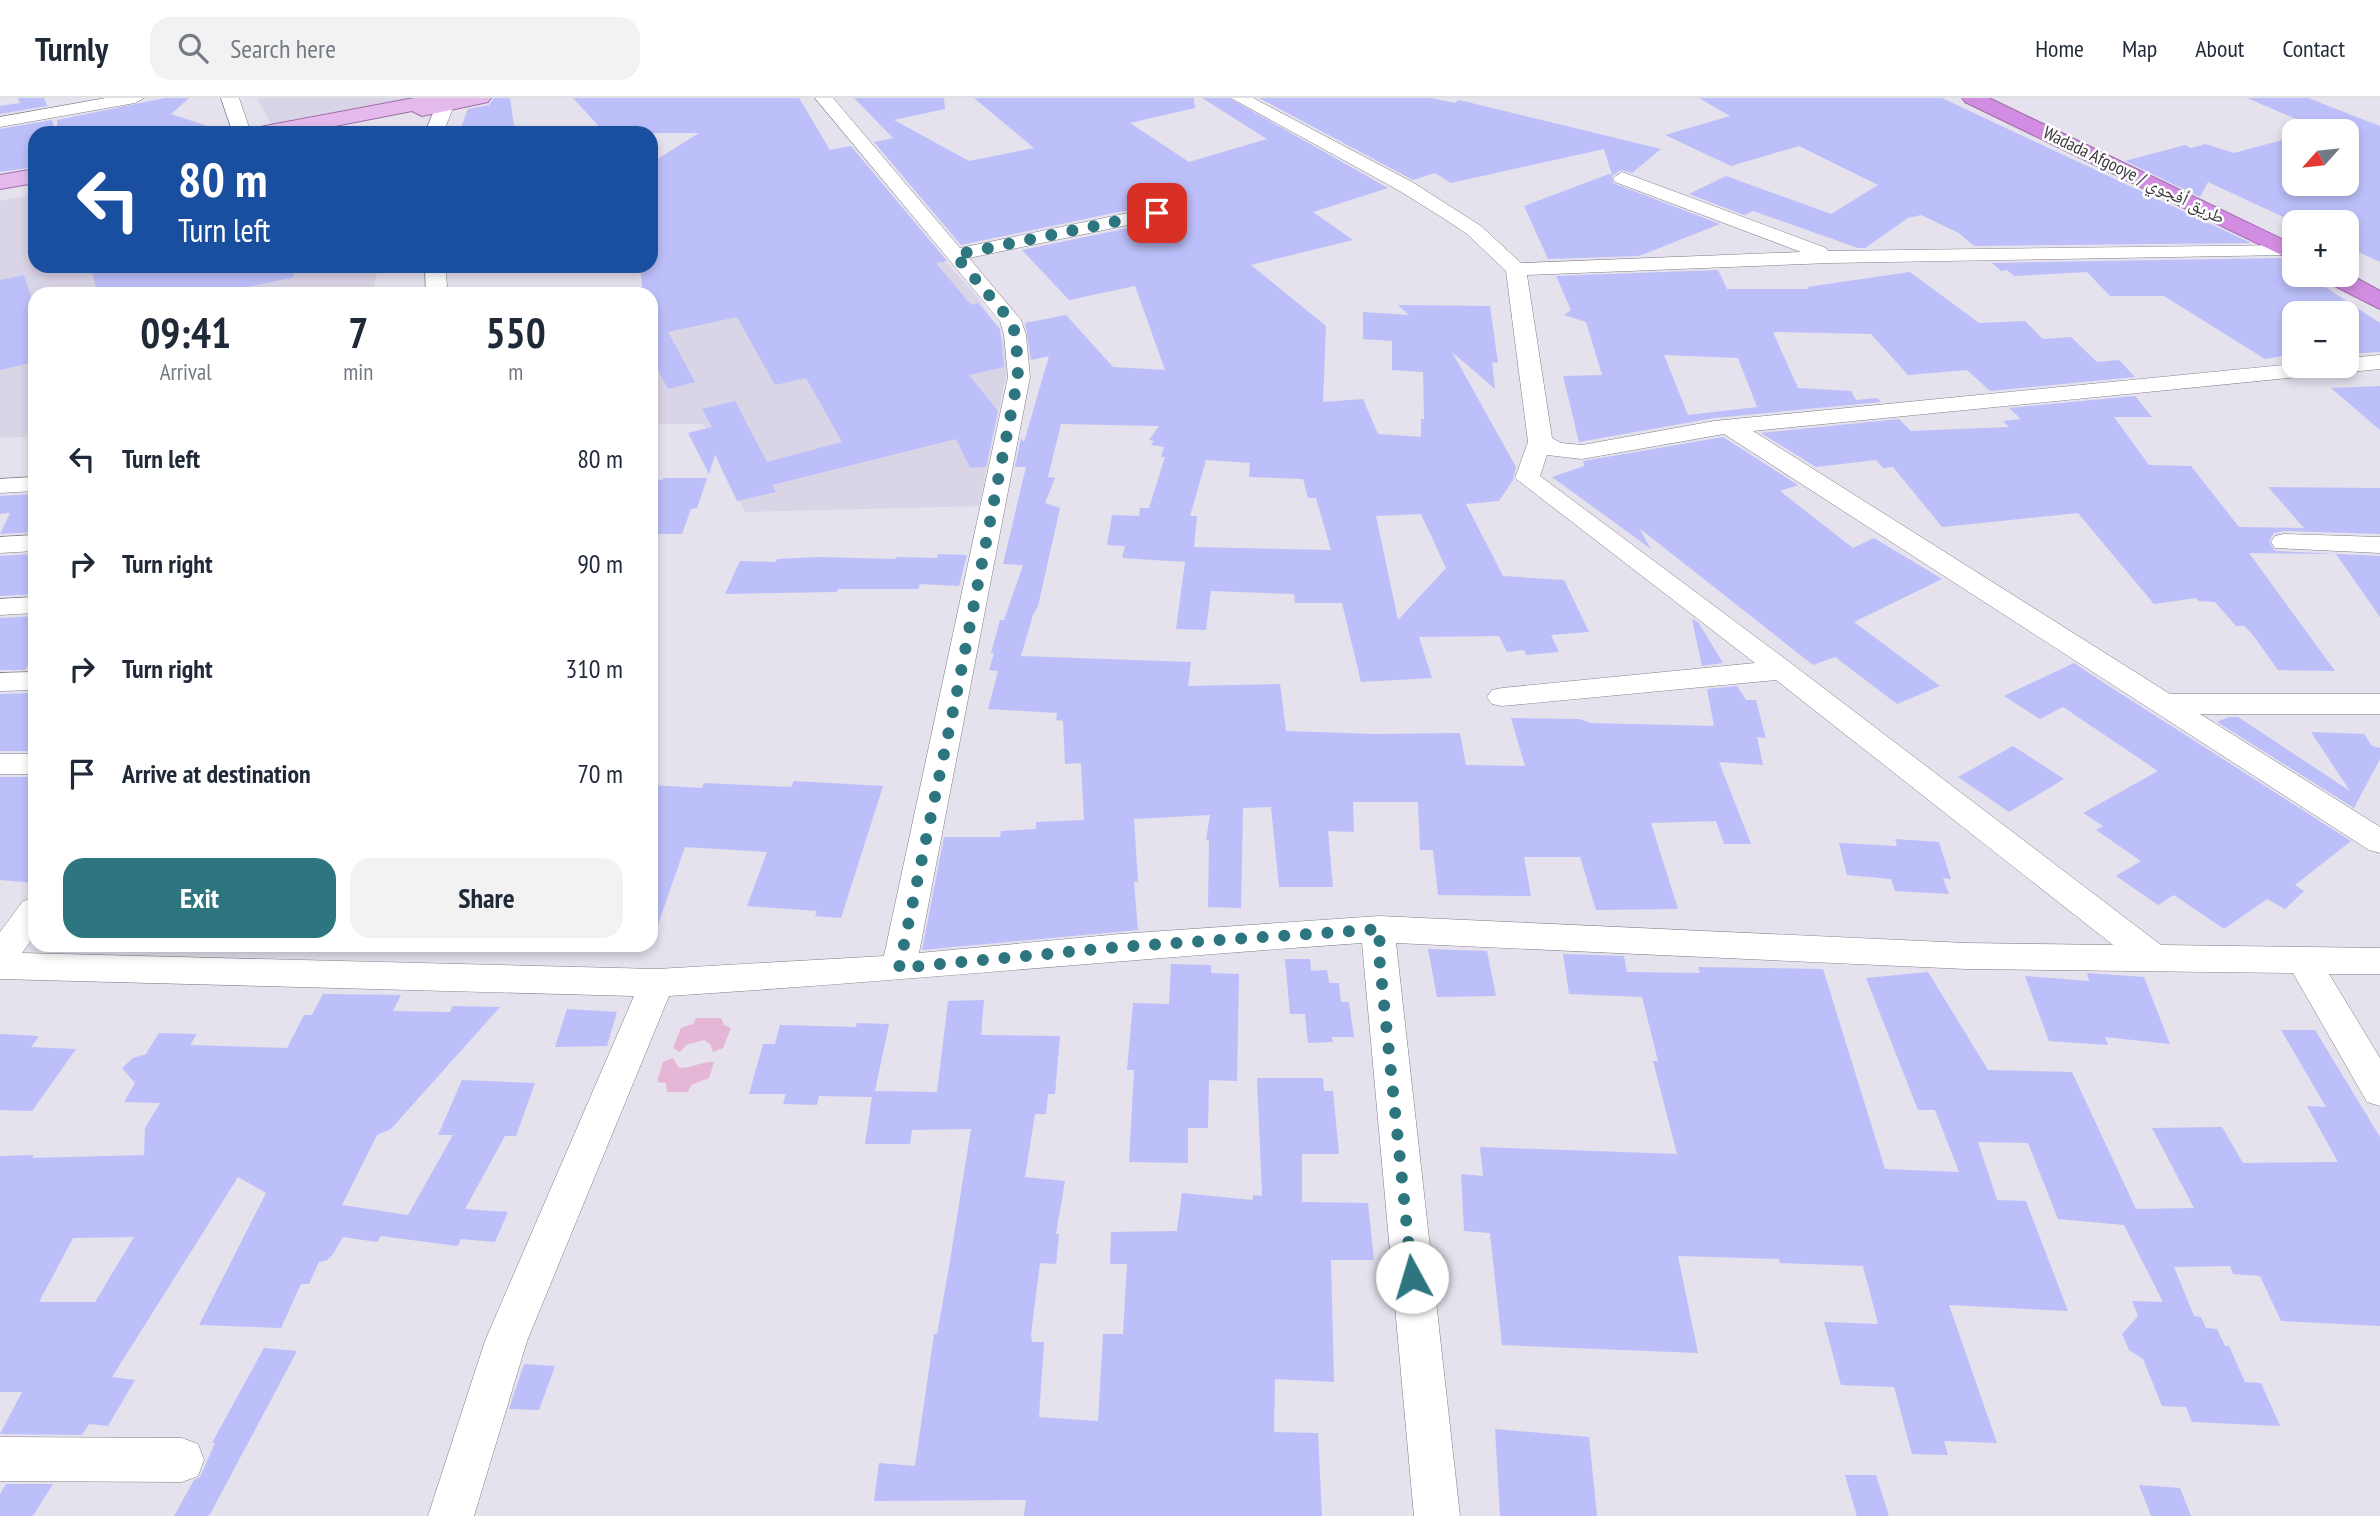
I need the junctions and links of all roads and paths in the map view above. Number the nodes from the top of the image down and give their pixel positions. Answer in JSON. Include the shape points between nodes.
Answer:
{"nodes":[{"id":1,"x":135,"y":98,"type":"edge"},
{"id":2,"x":230,"y":98,"type":"edge"},
{"id":3,"x":481,"y":98,"type":"edge"},
{"id":4,"x":824,"y":98,"type":"edge"},
{"id":5,"x":1240,"y":98,"type":"edge"},
{"id":6,"x":1972,"y":98,"type":"edge"},
{"id":7,"x":2000,"y":98,"type":"edge"},
{"id":8,"x":448,"y":100,"type":"edge"},
{"id":9,"x":0,"y":122,"type":"edge"},
{"id":10,"x":240,"y":126,"type":"edge"},
{"id":11,"x":304,"y":126,"type":"edge"},
{"id":12,"x":334,"y":126,"type":"edge"},
{"id":13,"x":435,"y":126,"type":"edge"},
{"id":14,"x":28,"y":177,"type":"edge"},
{"id":15,"x":1622,"y":178,"type":"dead end"},
{"id":16,"x":0,"y":182,"type":"edge"},
{"id":17,"x":28,"y":184,"type":"edge"},
{"id":18,"x":0,"y":189,"type":"edge"},
{"id":19,"x":1157,"y":213,"type":"dead end"},
{"id":20,"x":2282,"y":242,"type":"edge"},
{"id":21,"x":2282,"y":242,"type":"edge"},
{"id":22,"x":2282,"y":247,"type":"edge"},
{"id":23,"x":955,"y":255,"type":"junction"},
{"id":24,"x":1830,"y":257,"type":"junction"},
{"id":25,"x":1517,"y":269,"type":"junction"},
{"id":26,"x":2359,"y":270,"type":"edge"},
{"id":27,"x":2380,"y":281,"type":"edge"},
{"id":28,"x":2354,"y":287,"type":"edge"},
{"id":29,"x":2380,"y":301,"type":"edge"},
{"id":30,"x":2380,"y":362,"type":"edge"},
{"id":31,"x":2359,"y":364,"type":"edge"},
{"id":32,"x":2282,"y":372,"type":"edge"},
{"id":33,"x":1731,"y":428,"type":"junction"},
{"id":34,"x":1540,"y":442,"type":"junction"},
{"id":35,"x":28,"y":484,"type":"edge"},
{"id":36,"x":0,"y":486,"type":"edge"},
{"id":37,"x":2284,"y":542,"type":"dead end"},
{"id":38,"x":28,"y":543,"type":"edge"},
{"id":39,"x":0,"y":545,"type":"edge"},
{"id":40,"x":2380,"y":545,"type":"edge"},
{"id":41,"x":28,"y":605,"type":"edge"},
{"id":42,"x":0,"y":607,"type":"edge"},
{"id":43,"x":1782,"y":670,"type":"junction"},
{"id":44,"x":28,"y":681,"type":"edge"},
{"id":45,"x":0,"y":682,"type":"edge"},
{"id":46,"x":1502,"y":697,"type":"dead end"},
{"id":47,"x":2167,"y":704,"type":"junction"},
{"id":48,"x":2380,"y":704,"type":"edge"},
{"id":49,"x":0,"y":764,"type":"edge"},
{"id":50,"x":28,"y":764,"type":"edge"},
{"id":51,"x":2380,"y":842,"type":"edge"},
{"id":52,"x":28,"y":919,"type":"edge"},
{"id":53,"x":1380,"y":929,"type":"junction"},
{"id":54,"x":0,"y":957,"type":"edge"},
{"id":55,"x":2155,"y":958,"type":"junction"},
{"id":56,"x":2303,"y":960,"type":"junction"},
{"id":57,"x":2380,"y":961,"type":"edge"},
{"id":58,"x":0,"y":966,"type":"edge"},
{"id":59,"x":899,"y":968,"type":"junction"},
{"id":60,"x":657,"y":983,"type":"junction"},
{"id":61,"x":2380,"y":1091,"type":"edge"},
{"id":62,"x":0,"y":1459,"type":"edge"},
{"id":63,"x":182,"y":1460,"type":"dead end"},
{"id":64,"x":451,"y":1516,"type":"edge"},
{"id":65,"x":1437,"y":1516,"type":"edge"}],
"edges":[{"from":1,"to":9,"type":"street"},
{"from":2,"to":10,"type":"street"},
{"from":3,"to":8,"type":"main road"},
{"from":4,"to":23,"type":"street"},
{"from":5,"to":25,"type":"street","via":[[1427,200],[1474,230]]},
{"from":6,"to":20,"type":"highway","name":"Wadada Afgooye / طريق أفجوي"},
{"from":7,"to":21,"type":"highway"},
{"from":8,"to":11,"type":"main road"},
{"from":8,"to":12,"type":"main road"},
{"from":8,"to":13,"type":"street"},
{"from":14,"to":16,"type":"main road"},
{"from":15,"to":24,"type":"street"},
{"from":17,"to":18,"type":"main road"},
{"from":19,"to":23,"type":"street"},
{"from":22,"to":24,"type":"street"},
{"from":23,"to":59,"type":"street","via":[[1010,320],[1016,335],[1018,377]]},
{"from":24,"to":25,"type":"street"},
{"from":25,"to":34,"type":"street"},
{"from":26,"to":27,"type":"highway"},
{"from":28,"to":29,"type":"highway"},
{"from":30,"to":31,"type":"street"},
{"from":32,"to":33,"type":"street"},
{"from":33,"to":34,"type":"street","via":[[1582,452],[1556,450]]},
{"from":33,"to":47,"type":"street"},
{"from":34,"to":43,"type":"street","via":[[1527,478]]},
{"from":35,"to":36,"type":"street"},
{"from":37,"to":40,"type":"street"},
{"from":38,"to":39,"type":"street"},
{"from":41,"to":42,"type":"street"},
{"from":43,"to":46,"type":"street"},
{"from":43,"to":55,"type":"street"},
{"from":44,"to":45,"type":"street"},
{"from":47,"to":48,"type":"street"},
{"from":47,"to":51,"type":"street"},
{"from":49,"to":50,"type":"street"},
{"from":52,"to":54,"type":"street"},
{"from":53,"to":55,"type":"street","via":[[1966,956]]},
{"from":53,"to":59,"type":"street"},
{"from":53,"to":65,"type":"street","via":[[1379,955]]},
{"from":55,"to":56,"type":"street"},
{"from":56,"to":57,"type":"street"},
{"from":56,"to":61,"type":"street"},
{"from":58,"to":60,"type":"street"},
{"from":59,"to":60,"type":"street"},
{"from":60,"to":64,"type":"street","via":[[506,1341]]},
{"from":62,"to":63,"type":"street"}]}
